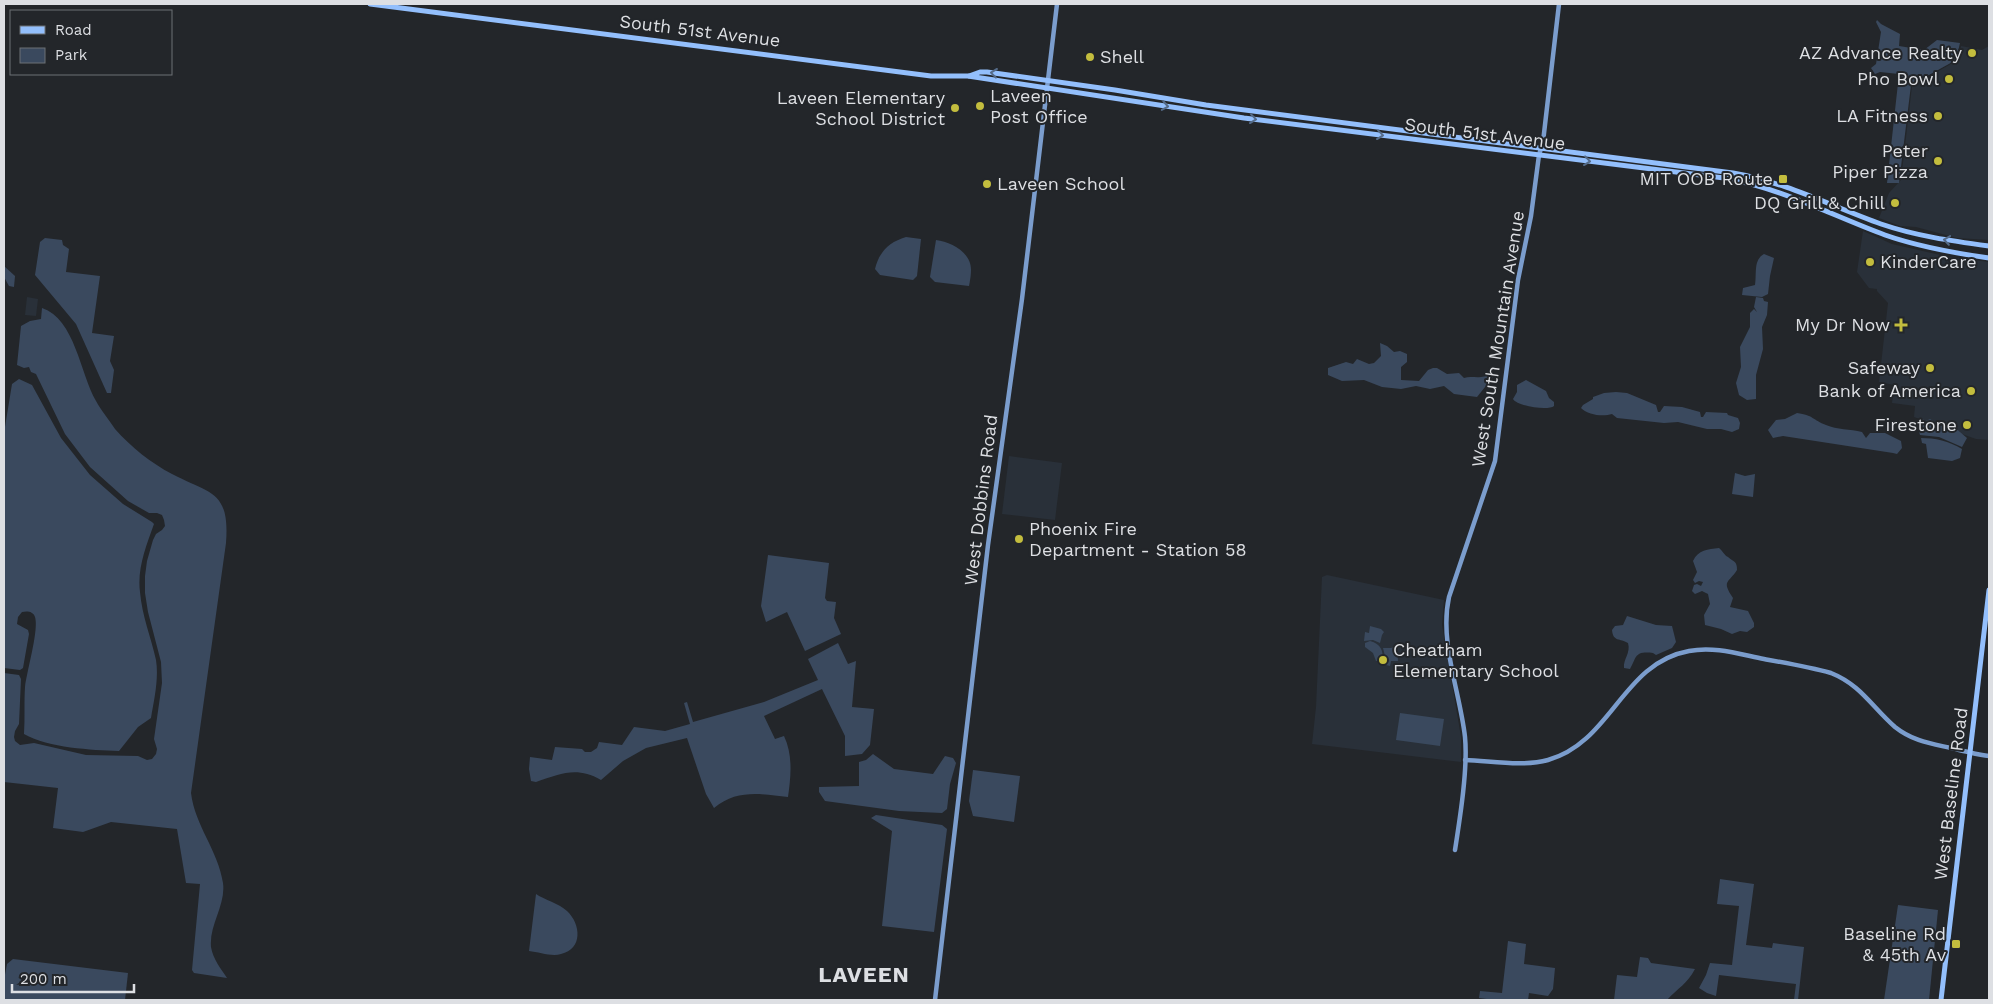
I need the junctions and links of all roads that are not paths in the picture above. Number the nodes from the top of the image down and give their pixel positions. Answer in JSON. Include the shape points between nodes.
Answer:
{"nodes":[{"id":1,"x":370,"y":4,"type":"edge"},
{"id":2,"x":1057,"y":4,"type":"edge"},
{"id":3,"x":1559,"y":4,"type":"edge"},
{"id":4,"x":968,"y":76,"type":"junction"},
{"id":5,"x":1048,"y":80,"type":"junction"},
{"id":6,"x":1047,"y":87,"type":"junction"},
{"id":7,"x":1156,"y":96,"type":"junction"},
{"id":8,"x":1120,"y":98,"type":"junction"},
{"id":9,"x":1542,"y":148,"type":"junction"},
{"id":10,"x":1539,"y":155,"type":"junction"},
{"id":11,"x":1989,"y":246,"type":"edge"},
{"id":12,"x":1989,"y":258,"type":"edge"},
{"id":13,"x":1989,"y":590,"type":"edge"},
{"id":14,"x":1970,"y":753,"type":"junction"},
{"id":15,"x":1989,"y":756,"type":"edge"},
{"id":16,"x":1465,"y":760,"type":"junction"},
{"id":17,"x":1455,"y":850,"type":"dead end"},
{"id":18,"x":935,"y":1000,"type":"edge"},
{"id":19,"x":1941,"y":1000,"type":"edge"}],
"edges":[{"from":1,"to":4,"type":"main road","name":"South 51st Avenue","via":[[931,76]]},
{"from":2,"to":5,"type":"street","name":"West Dobbins Road"},
{"from":3,"to":9,"type":"street","name":"West South Mountain Avenue"},
{"from":5,"to":4,"type":"main road","name":"South 51st Avenue","one_way":true,"via":[[980,72]]},
{"from":4,"to":6,"type":"main road","name":"South 51st Avenue"},
{"from":5,"to":6,"type":"street","name":"West Dobbins Road"},
{"from":5,"to":7,"type":"main road","name":"South 51st Avenue"},
{"from":6,"to":8,"type":"main road","name":"South 51st Avenue"},
{"from":6,"to":18,"type":"street","name":"West Dobbins Road"},
{"from":7,"to":8,"type":"main road","via":[[1126,95]]},
{"from":7,"to":9,"type":"main road","name":"South 51st Avenue","via":[[1206,106]]},
{"from":8,"to":10,"type":"main road","name":"South 51st Avenue","one_way":true,"via":[[1244,118]]},
{"from":9,"to":10,"type":"street","name":"West South Mountain Avenue"},
{"from":11,"to":9,"type":"main road","name":"South 51st Avenue","one_way":true,"via":[[1943,240],[1894,228],[1786,186],[1745,175]]},
{"from":10,"to":12,"type":"main road","name":"South 51st Avenue","one_way":true,"via":[[1748,183],[1783,193],[1912,243]]},
{"from":10,"to":16,"type":"street","name":"West South Mountain Avenue","via":[[1533,206],[1518,280],[1495,461],[1446,612],[1465,737]]},
{"from":13,"to":14,"type":"main road","name":"West Baseline Road"},
{"from":14,"to":15,"type":"street"},
{"from":14,"to":16,"type":"street","via":[[1925,743],[1902,732],[1866,696],[1841,677],[1814,668],[1702,649],[1655,663],[1639,676],[1596,729],[1580,745],[1564,754],[1528,762]]},
{"from":14,"to":19,"type":"main road","name":"West Baseline Road"},
{"from":16,"to":17,"type":"street","name":"West South Mountain Avenue"}]}
